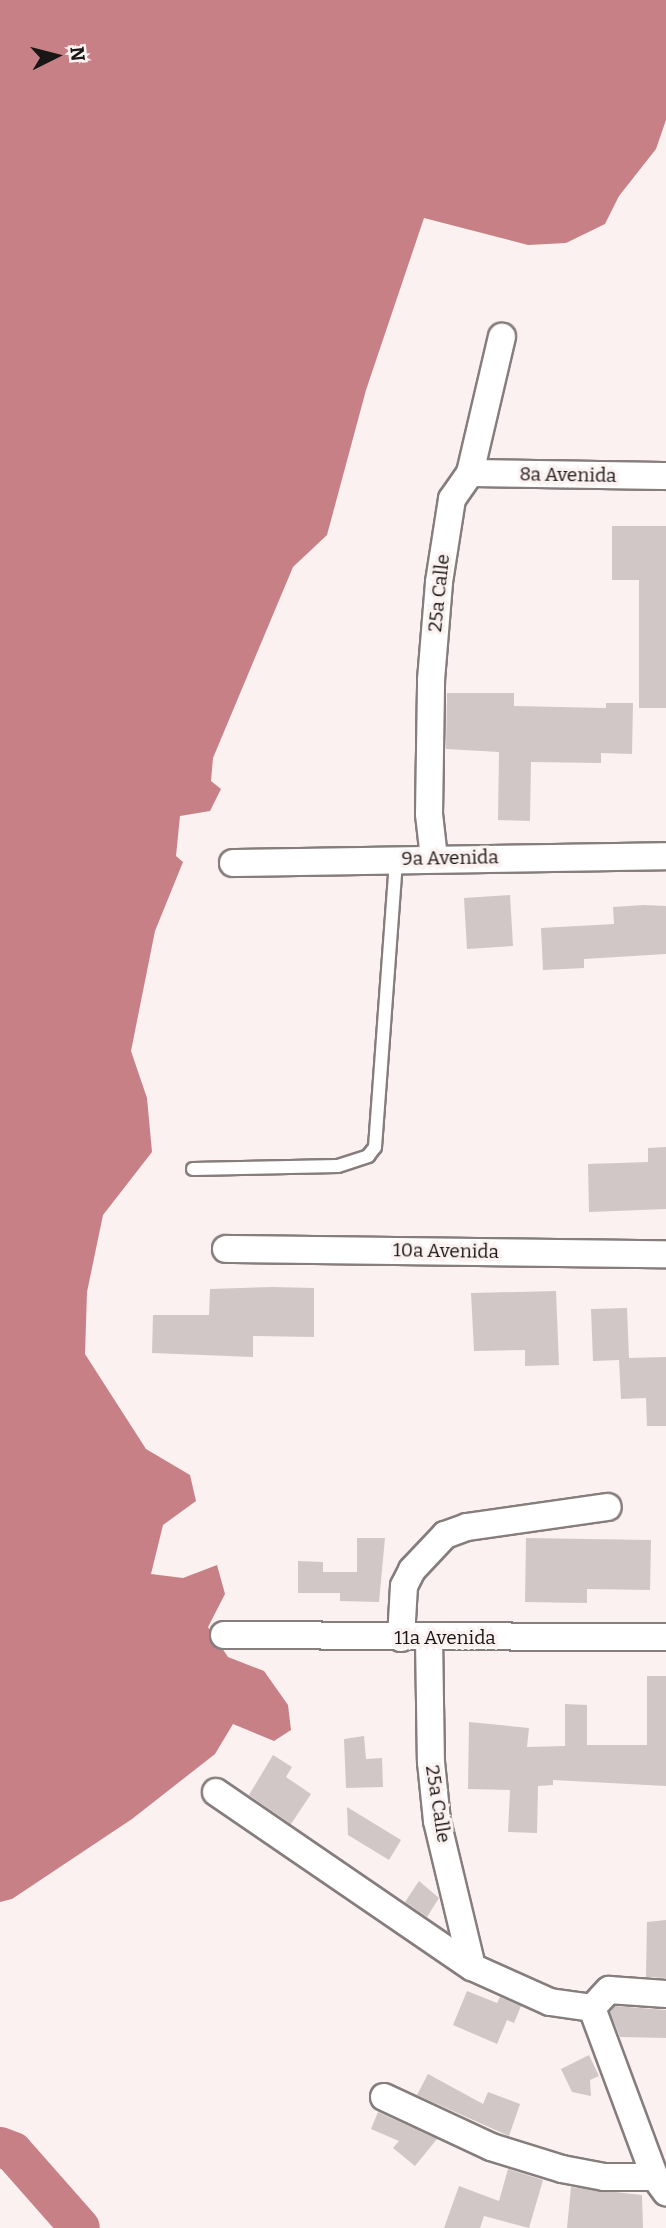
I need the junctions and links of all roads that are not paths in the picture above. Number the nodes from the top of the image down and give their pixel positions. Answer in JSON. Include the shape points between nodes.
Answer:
{"nodes":[{"id":1,"x":502,"y":337,"type":"dead end"},
{"id":2,"x":470,"y":473,"type":"junction"},
{"id":3,"x":666,"y":476,"type":"edge"},
{"id":4,"x":666,"y":856,"type":"edge"},
{"id":5,"x":434,"y":858,"type":"junction"},
{"id":6,"x":396,"y":859,"type":"junction"},
{"id":7,"x":233,"y":863,"type":"dead end"},
{"id":8,"x":193,"y":1169,"type":"dead end"},
{"id":9,"x":226,"y":1249,"type":"dead end"},
{"id":10,"x":666,"y":1254,"type":"edge"},
{"id":11,"x":608,"y":1507,"type":"dead end"},
{"id":12,"x":224,"y":1635,"type":"dead end"},
{"id":13,"x":666,"y":1637,"type":"edge"},
{"id":14,"x":401,"y":1638,"type":"junction"},
{"id":15,"x":429,"y":1638,"type":"junction"},
{"id":16,"x":216,"y":1792,"type":"dead end"},
{"id":17,"x":472,"y":1967,"type":"junction"},
{"id":18,"x":666,"y":1994,"type":"edge"},
{"id":19,"x":593,"y":2008,"type":"junction"},
{"id":20,"x":384,"y":2097,"type":"dead end"},
{"id":21,"x":660,"y":2184,"type":"edge"}],
"edges":[{"from":1,"to":2,"type":"street","name":"25a Calle"},
{"from":2,"to":3,"type":"street","name":"8a Avenida"},
{"from":2,"to":5,"type":"street","name":"25a Calle","via":[[452,499],[439,582],[429,814]]},
{"from":4,"to":5,"type":"street","name":"9a Avenida"},
{"from":5,"to":6,"type":"street","name":"9a Avenida"},
{"from":6,"to":7,"type":"street","name":"9a Avenida"},
{"from":6,"to":8,"type":"lane","via":[[375,1147],[368,1156],[338,1166]]},
{"from":9,"to":10,"type":"street","name":"10a Avenida"},
{"from":11,"to":14,"type":"street","via":[[467,1527],[445,1535],[412,1570],[404,1586]]},
{"from":12,"to":14,"type":"street","name":"11a Avenida"},
{"from":13,"to":15,"type":"street","name":"11a Avenida"},
{"from":14,"to":15,"type":"street","name":"11a Avenida"},
{"from":15,"to":17,"type":"street","name":"25a Calle","via":[[430,1762],[438,1821]]},
{"from":16,"to":17,"type":"street"},
{"from":17,"to":19,"type":"street","via":[[551,2002]]},
{"from":18,"to":19,"type":"street","via":[[609,1990]]},
{"from":19,"to":21,"type":"street"},
{"from":20,"to":21,"type":"street","via":[[491,2147],[562,2169]]}]}
